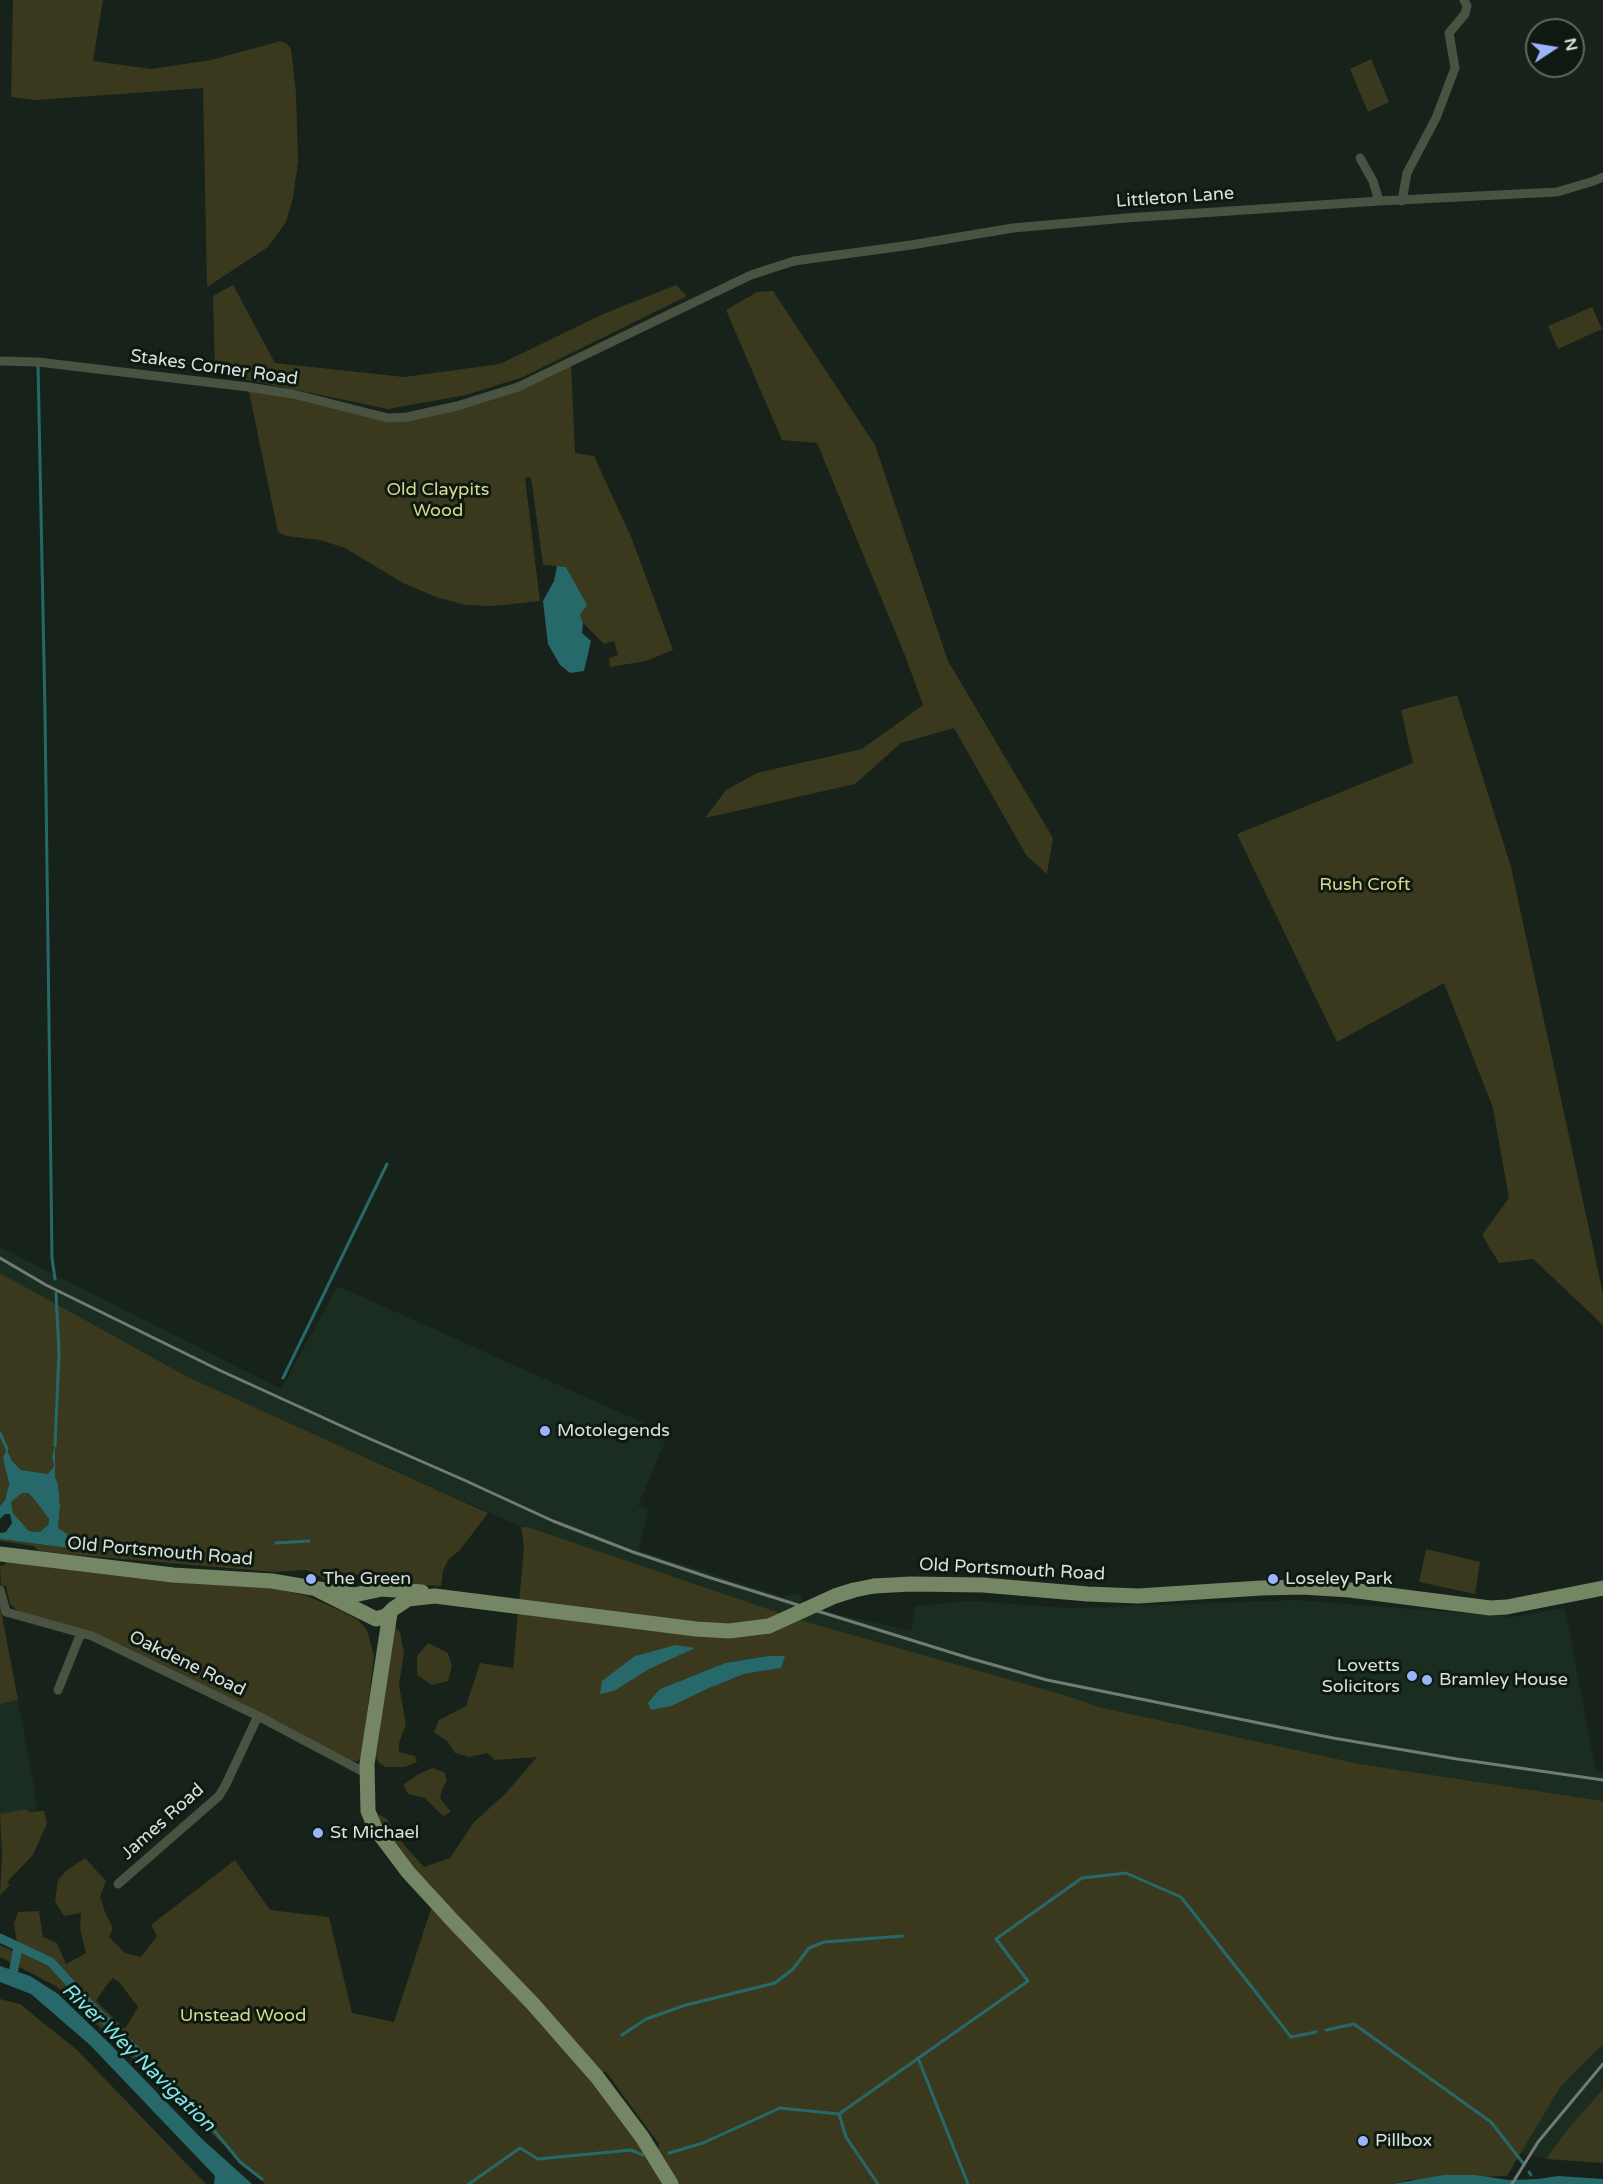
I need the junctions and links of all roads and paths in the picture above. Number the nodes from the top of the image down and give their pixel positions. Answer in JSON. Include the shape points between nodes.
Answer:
{"nodes":[{"id":1,"x":1464,"y":0,"type":"edge"},
{"id":2,"x":1360,"y":158,"type":"dead end"},
{"id":3,"x":1603,"y":177,"type":"edge"},
{"id":4,"x":1379,"y":201,"type":"junction"},
{"id":5,"x":1402,"y":201,"type":"junction"},
{"id":6,"x":751,"y":274,"type":"joint"},
{"id":7,"x":0,"y":361,"type":"edge"},
{"id":8,"x":0,"y":1554,"type":"edge"},
{"id":9,"x":1603,"y":1588,"type":"edge"},
{"id":10,"x":316,"y":1589,"type":"junction"},
{"id":11,"x":0,"y":1590,"type":"edge"},
{"id":12,"x":378,"y":1590,"type":"junction"},
{"id":13,"x":435,"y":1596,"type":"junction"},
{"id":14,"x":391,"y":1611,"type":"junction"},
{"id":15,"x":369,"y":1617,"type":"junction"},
{"id":16,"x":81,"y":1633,"type":"junction"},
{"id":17,"x":383,"y":1655,"type":"junction"},
{"id":18,"x":58,"y":1690,"type":"dead end"},
{"id":19,"x":258,"y":1716,"type":"junction"},
{"id":20,"x":368,"y":1770,"type":"junction"},
{"id":21,"x":118,"y":1884,"type":"dead end"},
{"id":22,"x":671,"y":2184,"type":"edge"}],
"edges":[{"from":1,"to":5,"type":"street","via":[[1465,14],[1449,33],[1455,68],[1436,118],[1407,173]]},
{"from":2,"to":4,"type":"street"},
{"from":3,"to":5,"type":"street","name":"Littleton Lane","via":[[1557,192]]},
{"from":4,"to":5,"type":"street","name":"Littleton Lane"},
{"from":4,"to":6,"type":"street","name":"Littleton Lane","via":[[1012,228],[794,261]]},
{"from":6,"to":7,"type":"street","name":"Stakes Corner Road","via":[[518,387],[407,417],[380,417],[293,394],[248,387]]},
{"from":8,"to":10,"type":"main road","name":"Old Portsmouth Road","via":[[174,1575],[272,1581]]},
{"from":9,"to":13,"type":"main road","name":"Old Portsmouth Road","bridge":true,"via":[[1490,1608],[1302,1587],[1138,1596],[911,1584],[854,1590],[770,1626],[729,1631]]},
{"from":10,"to":12,"type":"main road","name":"Old Portsmouth Road","via":[[354,1595]]},
{"from":10,"to":15,"type":"main road","name":"Old Portsmouth Road"},
{"from":11,"to":16,"type":"street","name":"Oakdene Road","via":[[6,1612]]},
{"from":12,"to":13,"type":"main road","name":"Old Portsmouth Road"},
{"from":12,"to":14,"type":"main road","via":[[390,1596]]},
{"from":12,"to":15,"type":"main road","via":[[368,1594],[364,1602]]},
{"from":13,"to":14,"type":"main road","name":"Old Portsmouth Road","via":[[408,1599]]},
{"from":14,"to":15,"type":"main road","via":[[381,1618]]},
{"from":14,"to":17,"type":"main road"},
{"from":15,"to":17,"type":"main road","via":[[377,1630]]},
{"from":16,"to":18,"type":"street"},
{"from":16,"to":19,"type":"street","name":"Oakdene Road"},
{"from":17,"to":20,"type":"main road"},
{"from":19,"to":20,"type":"street","name":"Oakdene Road","via":[[360,1770]]},
{"from":19,"to":21,"type":"street","name":"James Road","via":[[219,1796]]},
{"from":20,"to":22,"type":"main road","via":[[368,1811],[375,1828],[408,1872],[597,2077]]}]}
